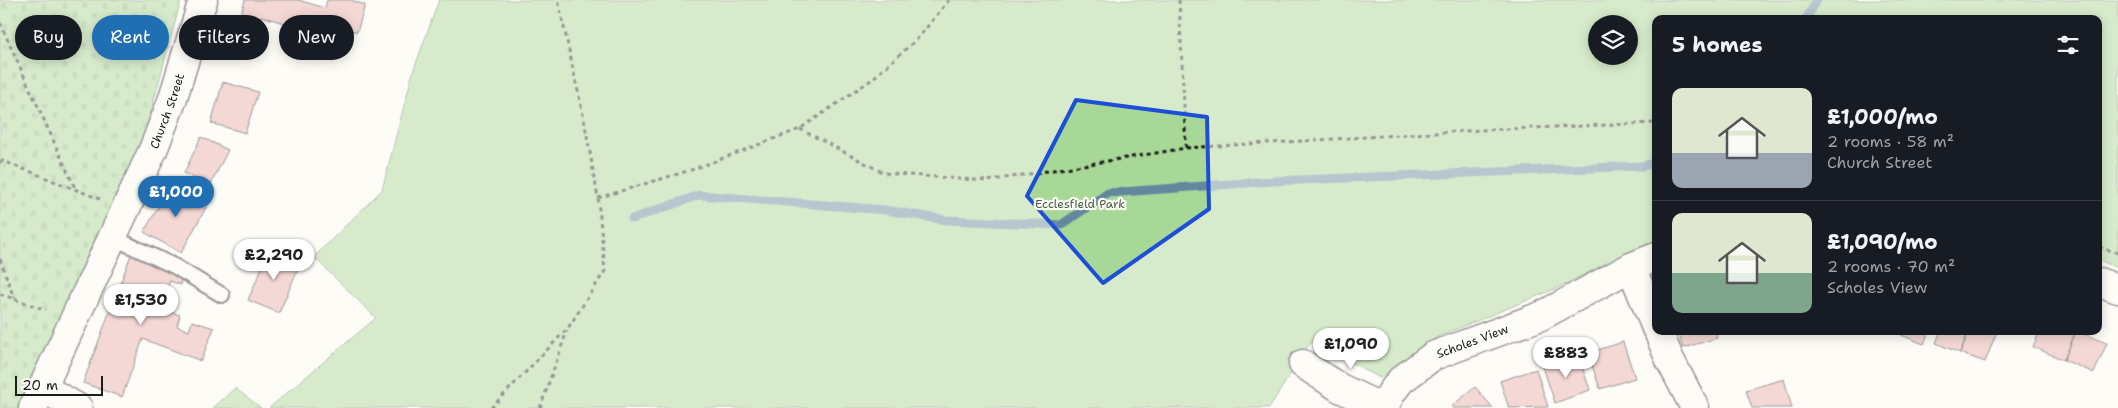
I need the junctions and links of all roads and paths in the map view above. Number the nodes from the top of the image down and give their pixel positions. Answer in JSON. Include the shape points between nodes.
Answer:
{"nodes":[{"id":1,"x":203,"y":0,"type":"edge"},
{"id":2,"x":558,"y":0,"type":"edge"},
{"id":3,"x":949,"y":0,"type":"edge"},
{"id":4,"x":1179,"y":0,"type":"edge"},
{"id":5,"x":0,"y":23,"type":"edge"},
{"id":6,"x":1652,"y":123,"type":"edge"},
{"id":7,"x":800,"y":129,"type":"junction"},
{"id":8,"x":1186,"y":148,"type":"junction"},
{"id":9,"x":0,"y":162,"type":"edge"},
{"id":10,"x":75,"y":188,"type":"junction"},
{"id":11,"x":598,"y":198,"type":"junction"},
{"id":12,"x":127,"y":210,"type":"junction"},
{"id":13,"x":114,"y":238,"type":"junction"},
{"id":14,"x":2102,"y":248,"type":"edge"},
{"id":15,"x":2118,"y":253,"type":"edge"},
{"id":16,"x":0,"y":259,"type":"edge"},
{"id":17,"x":1652,"y":259,"type":"edge"},
{"id":18,"x":1631,"y":267,"type":"junction"},
{"id":19,"x":2102,"y":283,"type":"edge"},
{"id":20,"x":2118,"y":289,"type":"edge"},
{"id":21,"x":0,"y":294,"type":"edge"},
{"id":22,"x":222,"y":295,"type":"dead end"},
{"id":23,"x":14,"y":298,"type":"junction"},
{"id":24,"x":1652,"y":318,"type":"edge"},
{"id":25,"x":73,"y":321,"type":"junction"},
{"id":26,"x":568,"y":328,"type":"junction"},
{"id":27,"x":1659,"y":335,"type":"edge"},
{"id":28,"x":1303,"y":364,"type":"dead end"},
{"id":29,"x":38,"y":398,"type":"edge"},
{"id":30,"x":78,"y":408,"type":"edge"},
{"id":31,"x":491,"y":408,"type":"edge"},
{"id":32,"x":540,"y":408,"type":"edge"},
{"id":33,"x":1383,"y":408,"type":"edge"},
{"id":34,"x":1695,"y":408,"type":"edge"}],
"edges":[{"from":1,"to":12,"type":"street","name":"Church Street","via":[[172,101]]},
{"from":2,"to":11,"type":"path"},
{"from":3,"to":7,"type":"path","via":[[918,38],[870,80]]},
{"from":4,"to":8,"type":"path"},
{"from":5,"to":10,"type":"path"},
{"from":6,"to":8,"type":"path"},
{"from":7,"to":8,"type":"path","via":[[884,173],[987,181]]},
{"from":7,"to":11,"type":"path","via":[[694,169]]},
{"from":9,"to":10,"type":"path"},
{"from":10,"to":12,"type":"path"},
{"from":11,"to":26,"type":"path","via":[[605,271]]},
{"from":12,"to":13,"type":"street","name":"Church Street"},
{"from":13,"to":22,"type":"lane","via":[[174,266]]},
{"from":13,"to":25,"type":"street","name":"Church Street"},
{"from":14,"to":15,"type":"path"},
{"from":16,"to":23,"type":"path"},
{"from":17,"to":18,"type":"street","name":"Scholes View"},
{"from":18,"to":24,"type":"street"},
{"from":18,"to":33,"type":"street","name":"Scholes View","via":[[1541,316],[1434,356],[1401,380]]},
{"from":19,"to":20,"type":"street"},
{"from":21,"to":23,"type":"path"},
{"from":23,"to":25,"type":"path"},
{"from":25,"to":29,"type":"street","name":"Church Street"},
{"from":26,"to":31,"type":"path"},
{"from":26,"to":32,"type":"path"},
{"from":27,"to":34,"type":"street"},
{"from":28,"to":33,"type":"street","name":"Scholes View","via":[[1340,388]]},
{"from":29,"to":30,"type":"street"}]}
